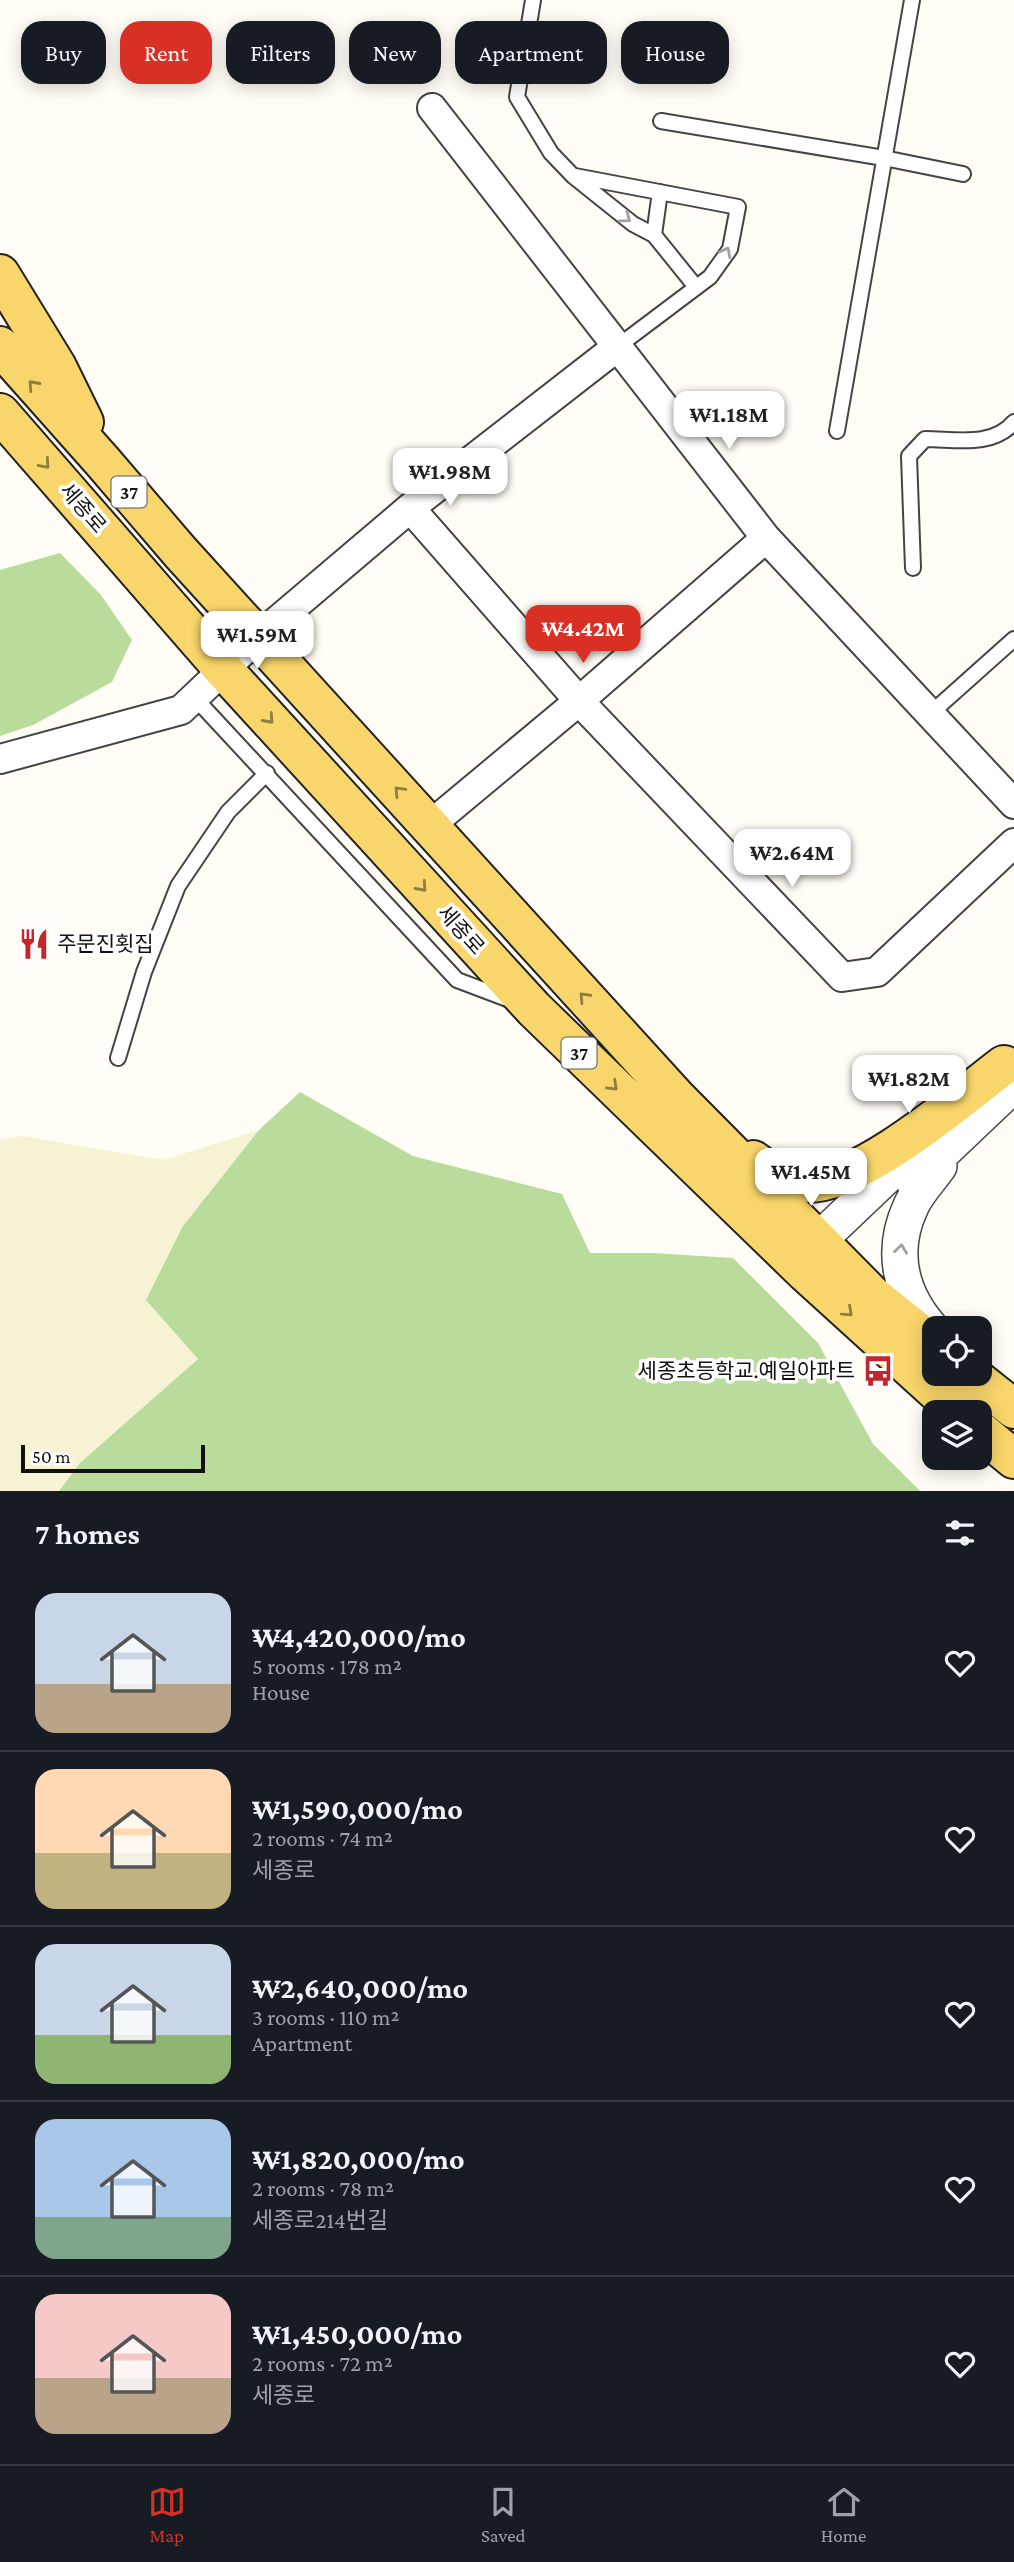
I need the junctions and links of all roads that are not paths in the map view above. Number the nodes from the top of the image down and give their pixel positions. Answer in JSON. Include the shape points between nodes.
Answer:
{"nodes":[{"id":1,"x":533,"y":0,"type":"edge"},
{"id":2,"x":912,"y":0,"type":"edge"},
{"id":3,"x":432,"y":108,"type":"dead end"},
{"id":4,"x":661,"y":121,"type":"dead end"},
{"id":5,"x":884,"y":158,"type":"junction"},
{"id":6,"x":963,"y":174,"type":"dead end"},
{"id":7,"x":573,"y":176,"type":"junction"},
{"id":8,"x":660,"y":192,"type":"junction"},
{"id":9,"x":654,"y":235,"type":"junction"},
{"id":10,"x":0,"y":274,"type":"edge"},
{"id":11,"x":696,"y":288,"type":"junction"},
{"id":12,"x":0,"y":346,"type":"edge"},
{"id":13,"x":617,"y":347,"type":"junction"},
{"id":14,"x":0,"y":413,"type":"edge"},
{"id":15,"x":1014,"y":422,"type":"edge"},
{"id":16,"x":837,"y":431,"type":"dead end"},
{"id":17,"x":103,"y":462,"type":"junction"},
{"id":18,"x":410,"y":508,"type":"junction"},
{"id":19,"x":110,"y":538,"type":"junction"},
{"id":20,"x":766,"y":538,"type":"junction"},
{"id":21,"x":181,"y":553,"type":"junction"},
{"id":22,"x":913,"y":568,"type":"dead end"},
{"id":23,"x":258,"y":637,"type":"junction"},
{"id":24,"x":1014,"y":639,"type":"edge"},
{"id":25,"x":223,"y":669,"type":"junction"},
{"id":26,"x":194,"y":697,"type":"junction"},
{"id":27,"x":579,"y":701,"type":"junction"},
{"id":28,"x":930,"y":714,"type":"junction"},
{"id":29,"x":0,"y":759,"type":"edge"},
{"id":30,"x":267,"y":773,"type":"junction"},
{"id":31,"x":1014,"y":804,"type":"edge"},
{"id":32,"x":429,"y":826,"type":"junction"},
{"id":33,"x":1014,"y":843,"type":"edge"},
{"id":34,"x":534,"y":1009,"type":"junction"},
{"id":35,"x":118,"y":1058,"type":"dead end"},
{"id":36,"x":1011,"y":1068,"type":"edge"},
{"id":37,"x":963,"y":1131,"type":"junction"},
{"id":38,"x":720,"y":1141,"type":"junction"},
{"id":39,"x":827,"y":1248,"type":"junction"},
{"id":40,"x":922,"y":1316,"type":"edge"},
{"id":41,"x":922,"y":1335,"type":"edge"},
{"id":42,"x":992,"y":1378,"type":"edge"},
{"id":43,"x":985,"y":1386,"type":"edge"},
{"id":44,"x":949,"y":1400,"type":"edge"},
{"id":45,"x":1014,"y":1400,"type":"edge"},
{"id":46,"x":1014,"y":1409,"type":"edge"},
{"id":47,"x":992,"y":1441,"type":"edge"},
{"id":48,"x":1014,"y":1459,"type":"edge"}],
"edges":[{"from":1,"to":7,"type":"lane","via":[[517,97],[551,153]]},
{"from":2,"to":5,"type":"lane"},
{"from":3,"to":13,"type":"street"},
{"from":4,"to":5,"type":"lane"},
{"from":5,"to":6,"type":"lane"},
{"from":5,"to":16,"type":"lane"},
{"from":7,"to":8,"type":"lane"},
{"from":7,"to":9,"type":"lane","one_way":true},
{"from":8,"to":9,"type":"lane"},
{"from":11,"to":8,"type":"lane","one_way":true,"via":[[730,249],[738,207]]},
{"from":9,"to":11,"type":"lane"},
{"from":10,"to":17,"type":"main road","via":[[57,368]]},
{"from":11,"to":13,"type":"lane"},
{"from":17,"to":12,"type":"main road","name":"세종로","number":"37","one_way":true},
{"from":13,"to":18,"type":"street"},
{"from":13,"to":20,"type":"street"},
{"from":14,"to":19,"type":"main road","name":"세종로","number":"37","one_way":true},
{"from":15,"to":22,"type":"lane","via":[[989,440],[925,439],[909,456]]},
{"from":17,"to":21,"type":"main road","name":"세종로","number":"37"},
{"from":18,"to":23,"type":"street"},
{"from":18,"to":27,"type":"street"},
{"from":19,"to":21,"type":"main road","via":[[134,547],[164,577],[179,573]]},
{"from":19,"to":25,"type":"main road","name":"세종로","number":"37"},
{"from":20,"to":27,"type":"street"},
{"from":20,"to":28,"type":"street"},
{"from":21,"to":23,"type":"main road","name":"세종로","number":"37"},
{"from":23,"to":25,"type":"street"},
{"from":32,"to":23,"type":"main road","name":"세종로","number":"37","one_way":true},
{"from":24,"to":28,"type":"lane"},
{"from":25,"to":26,"type":"street"},
{"from":25,"to":34,"type":"main road","name":"세종로","number":"37","one_way":true},
{"from":26,"to":29,"type":"street","via":[[181,710]]},
{"from":26,"to":30,"type":"lane"},
{"from":27,"to":32,"type":"street"},
{"from":27,"to":33,"type":"street","via":[[842,977],[877,972]]},
{"from":28,"to":31,"type":"street"},
{"from":30,"to":34,"type":"lane","via":[[457,980]]},
{"from":30,"to":35,"type":"lane","via":[[228,812],[178,886],[144,972]]},
{"from":38,"to":32,"type":"main road","name":"세종로","number":"37","one_way":true},
{"from":34,"to":39,"type":"main road","name":"세종로","number":"37","one_way":true},
{"from":36,"to":37,"type":"street"},
{"from":36,"to":38,"type":"main road","via":[[880,1155],[825,1182],[790,1180]]},
{"from":36,"to":39,"type":"street"},
{"from":37,"to":39,"type":"street"},
{"from":40,"to":37,"type":"street","one_way":true,"via":[[902,1284],[903,1230],[911,1205]]},
{"from":38,"to":39,"type":"main road","name":"세종로","number":"37"},
{"from":39,"to":41,"type":"main road","name":"세종로","number":"37","via":[[872,1295]]},
{"from":39,"to":44,"type":"main road","name":"세종로","number":"37","one_way":true},
{"from":42,"to":45,"type":"street"},
{"from":43,"to":46,"type":"main road"},
{"from":47,"to":48,"type":"main road"}]}
